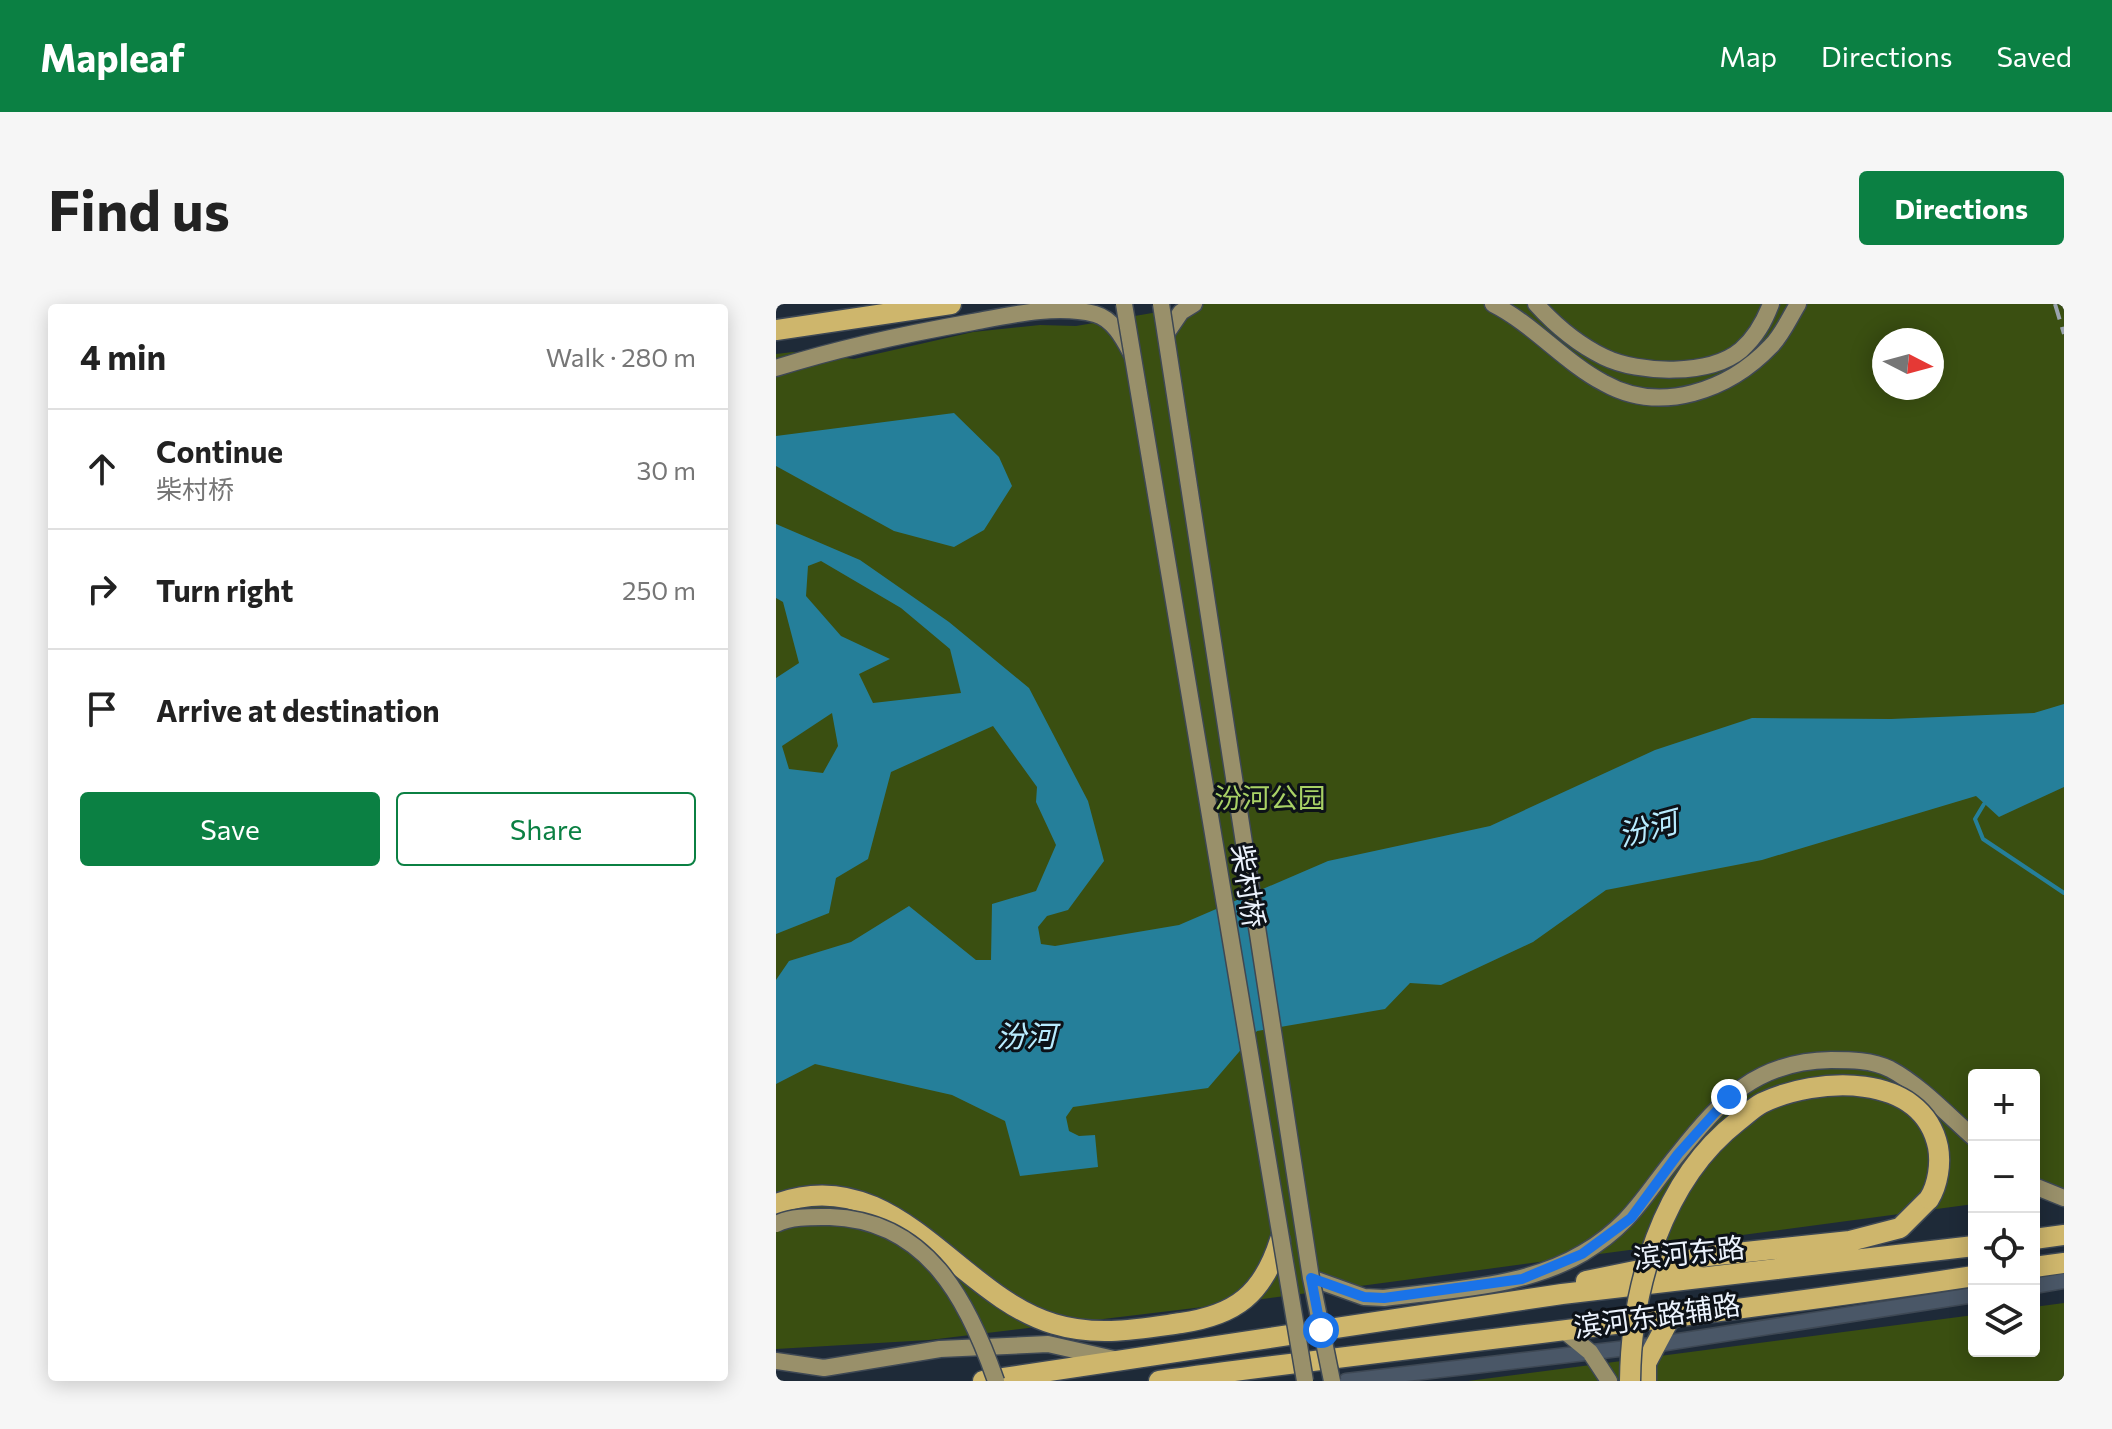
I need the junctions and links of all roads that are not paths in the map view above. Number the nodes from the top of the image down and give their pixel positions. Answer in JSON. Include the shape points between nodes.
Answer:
{"nodes":[{"id":1,"x":951,"y":304,"type":"edge"},
{"id":2,"x":1124,"y":304,"type":"edge"},
{"id":3,"x":1161,"y":304,"type":"edge"},
{"id":4,"x":1194,"y":304,"type":"edge"},
{"id":5,"x":1493,"y":304,"type":"edge"},
{"id":6,"x":1536,"y":304,"type":"edge"},
{"id":7,"x":1771,"y":304,"type":"edge"},
{"id":8,"x":1798,"y":304,"type":"edge"},
{"id":9,"x":776,"y":330,"type":"edge"},
{"id":10,"x":1166,"y":334,"type":"junction"},
{"id":11,"x":1134,"y":358,"type":"junction"},
{"id":12,"x":776,"y":368,"type":"edge"},
{"id":13,"x":1968,"y":1133,"type":"edge"},
{"id":14,"x":2040,"y":1189,"type":"edge"},
{"id":15,"x":2064,"y":1198,"type":"edge"},
{"id":16,"x":776,"y":1204,"type":"edge"},
{"id":17,"x":776,"y":1224,"type":"edge"},
{"id":18,"x":2064,"y":1235,"type":"edge"},
{"id":19,"x":2040,"y":1238,"type":"edge"},
{"id":20,"x":1280,"y":1240,"type":"junction"},
{"id":21,"x":1968,"y":1247,"type":"edge"},
{"id":22,"x":2064,"y":1263,"type":"edge"},
{"id":23,"x":2040,"y":1266,"type":"edge"},
{"id":24,"x":1968,"y":1277,"type":"edge"},
{"id":25,"x":1311,"y":1278,"type":"junction"},
{"id":26,"x":2064,"y":1281,"type":"edge"},
{"id":27,"x":2040,"y":1285,"type":"edge"},
{"id":28,"x":1968,"y":1296,"type":"edge"},
{"id":29,"x":1530,"y":1300,"type":"junction"},
{"id":30,"x":1670,"y":1318,"type":"junction"},
{"id":31,"x":1562,"y":1329,"type":"junction"},
{"id":32,"x":1653,"y":1345,"type":"junction"},
{"id":33,"x":1590,"y":1352,"type":"junction"},
{"id":34,"x":776,"y":1361,"type":"edge"},
{"id":35,"x":1124,"y":1361,"type":"junction"},
{"id":36,"x":983,"y":1381,"type":"edge"},
{"id":37,"x":996,"y":1381,"type":"edge"},
{"id":38,"x":1159,"y":1381,"type":"edge"},
{"id":39,"x":1305,"y":1381,"type":"edge"},
{"id":40,"x":1332,"y":1381,"type":"edge"},
{"id":41,"x":1346,"y":1381,"type":"edge"},
{"id":42,"x":1609,"y":1381,"type":"edge"},
{"id":43,"x":1630,"y":1381,"type":"edge"},
{"id":44,"x":1646,"y":1381,"type":"edge"}],
"edges":[{"from":1,"to":9,"type":"highway"},
{"from":2,"to":11,"type":"main road","name":"柴村桥","bridge":true},
{"from":3,"to":10,"type":"main road","name":"柴村桥","bridge":true},
{"from":4,"to":10,"type":"main road","via":[[1181,312]]},
{"from":5,"to":8,"type":"main road","via":[[1604,384],[1639,398],[1686,397],[1734,377],[1773,344]]},
{"from":6,"to":7,"type":"main road","via":[[1605,358],[1648,370],[1684,369],[1739,352],[1761,329]]},
{"from":10,"to":25,"type":"main road","name":"柴村桥","bridge":true},
{"from":11,"to":12,"type":"main road","bridge":true,"via":[[1118,330],[1097,314],[1063,311],[854,343]]},
{"from":11,"to":20,"type":"main road","name":"柴村桥","bridge":true},
{"from":13,"to":25,"type":"main road","via":[[1889,1069],[1857,1060],[1826,1060],[1763,1072],[1729,1097],[1631,1218],[1582,1254],[1522,1279],[1384,1298],[1364,1297]]},
{"from":14,"to":15,"type":"main road"},
{"from":16,"to":20,"type":"highway","via":[[799,1195],[836,1196],[880,1208],[1014,1305],[1053,1324],[1107,1333],[1207,1319],[1237,1309],[1272,1267]]},
{"from":17,"to":37,"type":"main road","bridge":true,"via":[[813,1217],[856,1218],[904,1237],[938,1267],[962,1299]]},
{"from":18,"to":19,"type":"highway"},
{"from":20,"to":39,"type":"main road","name":"柴村桥","bridge":true},
{"from":21,"to":29,"type":"highway","name":"滨河东路"},
{"from":22,"to":23,"type":"highway"},
{"from":24,"to":30,"type":"highway"},
{"from":25,"to":40,"type":"main road","name":"柴村桥","bridge":true},
{"from":26,"to":27,"type":"street"},
{"from":28,"to":32,"type":"street","name":"滨河东路辅路"},
{"from":29,"to":35,"type":"highway","name":"滨河东路"},
{"from":29,"to":43,"type":"highway","bridge":true,"via":[[1590,1279],[1708,1256],[1850,1241],[1900,1228],[1935,1190],[1934,1131],[1909,1105],[1884,1090],[1844,1084],[1761,1103],[1712,1141],[1679,1190],[1649,1257],[1631,1337]]},
{"from":30,"to":31,"type":"highway"},
{"from":30,"to":32,"type":"highway"},
{"from":31,"to":33,"type":"main road"},
{"from":31,"to":38,"type":"highway"},
{"from":32,"to":33,"type":"street","name":"滨河东路辅路"},
{"from":32,"to":44,"type":"highway"},
{"from":33,"to":41,"type":"street","name":"滨河东路辅路"},
{"from":33,"to":42,"type":"main road"},
{"from":34,"to":35,"type":"main road","via":[[824,1368],[940,1349],[1048,1344]]},
{"from":35,"to":36,"type":"highway","name":"滨河东路"}]}
